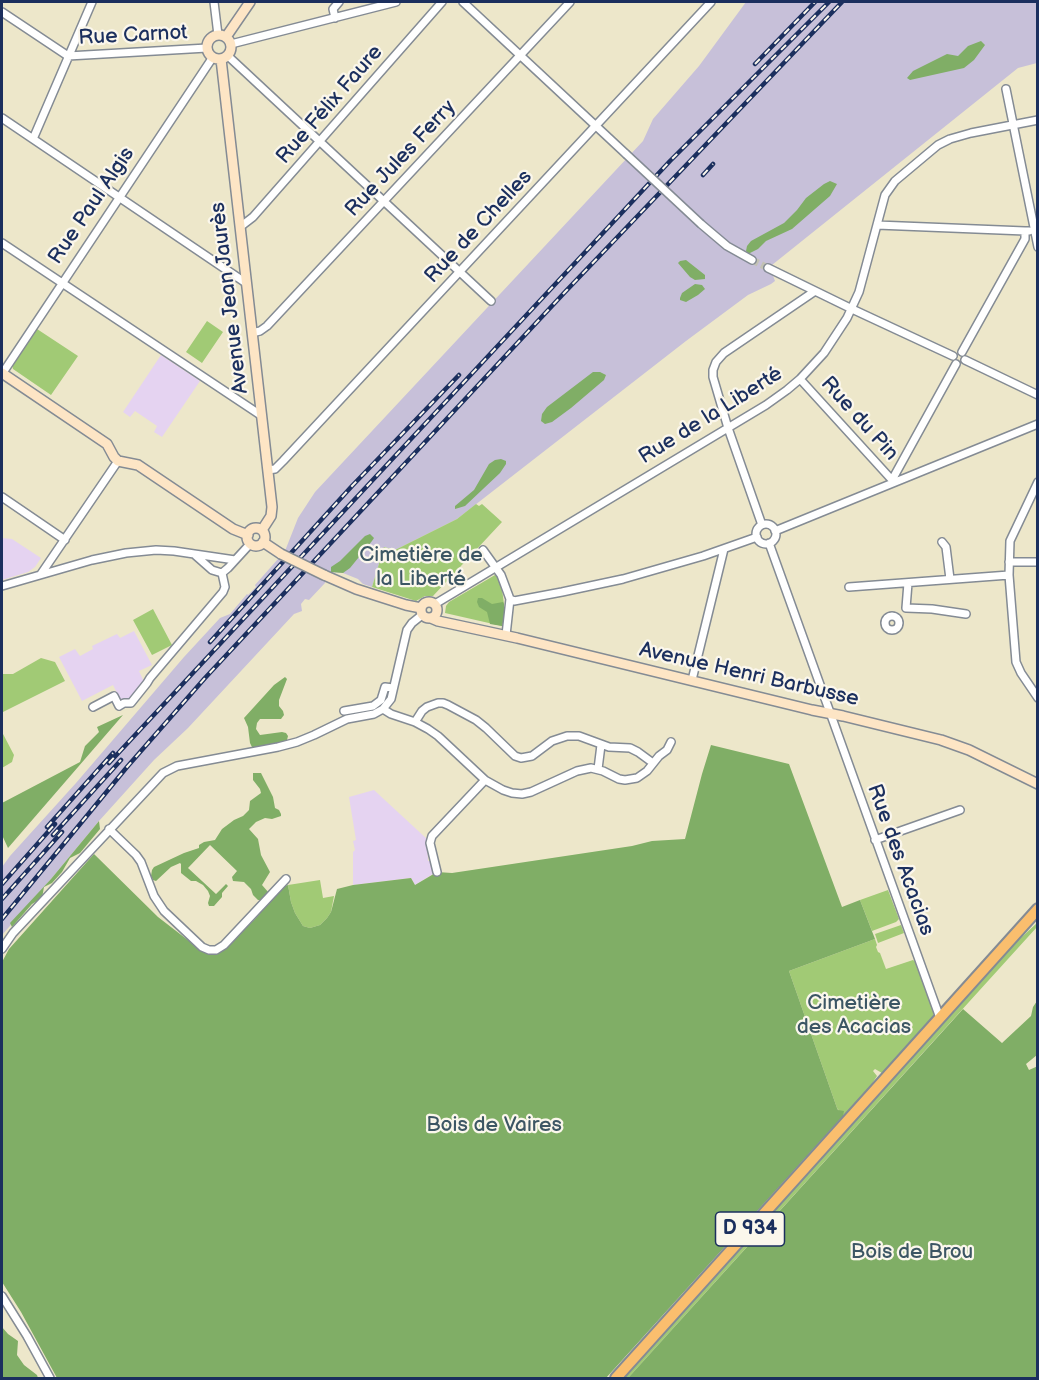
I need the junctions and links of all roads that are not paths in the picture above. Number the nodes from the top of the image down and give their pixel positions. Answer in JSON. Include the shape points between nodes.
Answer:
{"nodes":[{"id":1,"x":92,"y":2,"type":"edge"},
{"id":2,"x":214,"y":2,"type":"edge"},
{"id":3,"x":250,"y":2,"type":"edge"},
{"id":4,"x":339,"y":2,"type":"edge"},
{"id":5,"x":396,"y":2,"type":"edge"},
{"id":6,"x":442,"y":2,"type":"edge"},
{"id":7,"x":463,"y":2,"type":"edge"},
{"id":8,"x":570,"y":2,"type":"edge"},
{"id":9,"x":711,"y":2,"type":"edge"},
{"id":10,"x":2,"y":12,"type":"edge"},
{"id":11,"x":335,"y":18,"type":"junction"},
{"id":12,"x":225,"y":39,"type":"junction"},
{"id":13,"x":207,"y":48,"type":"junction"},
{"id":14,"x":520,"y":55,"type":"junction"},
{"id":15,"x":68,"y":56,"type":"junction"},
{"id":16,"x":220,"y":57,"type":"junction"},
{"id":17,"x":1006,"y":89,"type":"dead end"},
{"id":18,"x":2,"y":118,"type":"edge"},
{"id":19,"x":1038,"y":120,"type":"edge"},
{"id":20,"x":1013,"y":125,"type":"junction"},
{"id":21,"x":596,"y":126,"type":"junction"},
{"id":22,"x":33,"y":139,"type":"junction"},
{"id":23,"x":320,"y":141,"type":"junction"},
{"id":24,"x":119,"y":197,"type":"junction"},
{"id":25,"x":384,"y":201,"type":"junction"},
{"id":26,"x":877,"y":225,"type":"junction"},
{"id":27,"x":240,"y":227,"type":"junction"},
{"id":28,"x":1025,"y":231,"type":"junction"},
{"id":29,"x":1034,"y":231,"type":"junction"},
{"id":30,"x":2,"y":243,"type":"edge"},
{"id":31,"x":1038,"y":248,"type":"edge"},
{"id":32,"x":752,"y":260,"type":"tunnel mouth"},
{"id":33,"x":768,"y":268,"type":"tunnel mouth"},
{"id":34,"x":460,"y":271,"type":"junction"},
{"id":35,"x":246,"y":282,"type":"junction"},
{"id":36,"x":62,"y":283,"type":"junction"},
{"id":37,"x":815,"y":291,"type":"junction"},
{"id":38,"x":491,"y":301,"type":"dead end"},
{"id":39,"x":852,"y":309,"type":"junction"},
{"id":40,"x":252,"y":333,"type":"junction"},
{"id":41,"x":962,"y":352,"type":"junction"},
{"id":42,"x":954,"y":356,"type":"junction"},
{"id":43,"x":965,"y":360,"type":"junction"},
{"id":44,"x":956,"y":364,"type":"junction"},
{"id":45,"x":2,"y":374,"type":"edge"},
{"id":46,"x":800,"y":379,"type":"junction"},
{"id":47,"x":1038,"y":395,"type":"edge"},
{"id":48,"x":262,"y":416,"type":"junction"},
{"id":49,"x":1038,"y":424,"type":"edge"},
{"id":50,"x":728,"y":428,"type":"junction"},
{"id":51,"x":118,"y":460,"type":"junction"},
{"id":52,"x":268,"y":470,"type":"junction"},
{"id":53,"x":893,"y":481,"type":"junction"},
{"id":54,"x":1038,"y":482,"type":"edge"},
{"id":55,"x":2,"y":497,"type":"edge"},
{"id":56,"x":762,"y":525,"type":"junction"},
{"id":57,"x":262,"y":530,"type":"junction"},
{"id":58,"x":775,"y":531,"type":"junction"},
{"id":59,"x":757,"y":537,"type":"junction"},
{"id":60,"x":65,"y":540,"type":"junction"},
{"id":61,"x":249,"y":540,"type":"junction"},
{"id":62,"x":264,"y":542,"type":"junction"},
{"id":63,"x":942,"y":542,"type":"dead end"},
{"id":64,"x":769,"y":543,"type":"junction"},
{"id":65,"x":724,"y":549,"type":"junction"},
{"id":66,"x":483,"y":550,"type":"dead end"},
{"id":67,"x":57,"y":551,"type":"junction"},
{"id":68,"x":195,"y":555,"type":"junction"},
{"id":69,"x":235,"y":560,"type":"junction"},
{"id":70,"x":1009,"y":562,"type":"junction"},
{"id":71,"x":1038,"y":562,"type":"edge"},
{"id":72,"x":64,"y":568,"type":"junction"},
{"id":73,"x":496,"y":568,"type":"junction"},
{"id":74,"x":222,"y":573,"type":"junction"},
{"id":75,"x":41,"y":574,"type":"junction"},
{"id":76,"x":1009,"y":575,"type":"junction"},
{"id":77,"x":950,"y":579,"type":"junction"},
{"id":78,"x":908,"y":583,"type":"junction"},
{"id":79,"x":2,"y":586,"type":"edge"},
{"id":80,"x":849,"y":587,"type":"dead end"},
{"id":81,"x":510,"y":599,"type":"junction"},
{"id":82,"x":906,"y":608,"type":"junction"},
{"id":83,"x":429,"y":612,"type":"junction"},
{"id":84,"x":966,"y":614,"type":"dead end"},
{"id":85,"x":897,"y":618,"type":"dead end"},
{"id":86,"x":506,"y":635,"type":"junction"},
{"id":87,"x":693,"y":680,"type":"junction"},
{"id":88,"x":389,"y":688,"type":"junction"},
{"id":89,"x":1038,"y":698,"type":"edge"},
{"id":90,"x":93,"y":707,"type":"dead end"},
{"id":91,"x":383,"y":709,"type":"junction"},
{"id":92,"x":344,"y":711,"type":"dead end"},
{"id":93,"x":830,"y":713,"type":"junction"},
{"id":94,"x":415,"y":722,"type":"junction"},
{"id":95,"x":671,"y":742,"type":"dead end"},
{"id":96,"x":602,"y":745,"type":"junction"},
{"id":97,"x":653,"y":762,"type":"junction"},
{"id":98,"x":598,"y":769,"type":"junction"},
{"id":99,"x":486,"y":780,"type":"junction"},
{"id":100,"x":1038,"y":784,"type":"edge"},
{"id":101,"x":960,"y":810,"type":"dead end"},
{"id":102,"x":109,"y":829,"type":"junction"},
{"id":103,"x":875,"y":840,"type":"junction"},
{"id":104,"x":437,"y":872,"type":"dead end"},
{"id":105,"x":285,"y":879,"type":"dead end"},
{"id":106,"x":1038,"y":909,"type":"edge"},
{"id":107,"x":2,"y":949,"type":"edge"},
{"id":108,"x":940,"y":1018,"type":"junction"},
{"id":109,"x":2,"y":1296,"type":"edge"},
{"id":110,"x":50,"y":1378,"type":"edge"},
{"id":111,"x":616,"y":1378,"type":"edge"}],
"edges":[{"from":1,"to":15,"type":"street"},
{"from":2,"to":12,"type":"street"},
{"from":3,"to":12,"type":"main road"},
{"from":4,"to":11,"type":"street","via":[[333,9]]},
{"from":5,"to":11,"type":"street"},
{"from":6,"to":23,"type":"street","name":"Rue Félix Faure"},
{"from":7,"to":14,"type":"street"},
{"from":8,"to":14,"type":"street","name":"Rue Jules Ferry"},
{"from":9,"to":21,"type":"street","name":"Rue de Chelles"},
{"from":10,"to":15,"type":"street","name":"Rue Carnot"},
{"from":11,"to":12,"type":"street"},
{"from":12,"to":13,"type":"main road","via":[[210,39]]},
{"from":12,"to":16,"type":"main road","via":[[231,51]]},
{"from":13,"to":15,"type":"street","name":"Rue Carnot"},
{"from":13,"to":16,"type":"main road"},
{"from":14,"to":21,"type":"street"},
{"from":14,"to":25,"type":"street","name":"Rue Jules Ferry"},
{"from":15,"to":22,"type":"street"},
{"from":16,"to":23,"type":"street"},
{"from":16,"to":24,"type":"street","name":"Rue Paul Algis"},
{"from":16,"to":27,"type":"main road","name":"Avenue Jean Jaurès"},
{"from":17,"to":20,"type":"street"},
{"from":18,"to":22,"type":"street"},
{"from":19,"to":20,"type":"street","name":"Rue de la Liberté"},
{"from":20,"to":26,"type":"street","name":"Rue de la Liberté","via":[[957,136],[938,145],[891,185]]},
{"from":20,"to":29,"type":"street"},
{"from":21,"to":32,"type":"street","bridge":true,"via":[[701,224]]},
{"from":21,"to":34,"type":"street","name":"Rue de Chelles"},
{"from":22,"to":24,"type":"street"},
{"from":23,"to":25,"type":"street"},
{"from":23,"to":27,"type":"street","name":"Rue Félix Faure","via":[[254,217]]},
{"from":24,"to":35,"type":"street"},
{"from":24,"to":36,"type":"street","name":"Rue Paul Algis"},
{"from":25,"to":34,"type":"street"},
{"from":25,"to":40,"type":"street","name":"Rue Jules Ferry","via":[[267,326]]},
{"from":26,"to":28,"type":"street"},
{"from":26,"to":39,"type":"street","name":"Rue de la Liberté"},
{"from":27,"to":35,"type":"main road","name":"Avenue Jean Jaurès"},
{"from":28,"to":29,"type":"street"},
{"from":28,"to":41,"type":"street","via":[[1026,239]]},
{"from":29,"to":31,"type":"street"},
{"from":30,"to":36,"type":"street"},
{"from":33,"to":37,"type":"street"},
{"from":34,"to":38,"type":"street"},
{"from":34,"to":52,"type":"street","name":"Rue de Chelles","via":[[283,461]]},
{"from":35,"to":40,"type":"main road","name":"Avenue Jean Jaurès"},
{"from":36,"to":45,"type":"street","name":"Rue Paul Algis"},
{"from":36,"to":48,"type":"street"},
{"from":37,"to":39,"type":"street"},
{"from":37,"to":50,"type":"street","via":[[716,362],[713,377]]},
{"from":39,"to":42,"type":"street"},
{"from":39,"to":46,"type":"street","name":"Rue de la Liberté","via":[[831,345]]},
{"from":40,"to":48,"type":"main road","name":"Avenue Jean Jaurès"},
{"from":41,"to":42,"type":"street"},
{"from":41,"to":43,"type":"street"},
{"from":42,"to":44,"type":"street"},
{"from":43,"to":44,"type":"street"},
{"from":43,"to":47,"type":"street"},
{"from":44,"to":53,"type":"street"},
{"from":45,"to":51,"type":"main road","via":[[107,444]]},
{"from":46,"to":50,"type":"street","name":"Rue de la Liberté"},
{"from":46,"to":53,"type":"street","name":"Rue du Pin"},
{"from":48,"to":52,"type":"main road","name":"Avenue Jean Jaurès"},
{"from":49,"to":53,"type":"street"},
{"from":50,"to":56,"type":"street"},
{"from":50,"to":73,"type":"street","name":"Rue de la Liberté"},
{"from":51,"to":60,"type":"street"},
{"from":51,"to":61,"type":"main road","via":[[138,465]]},
{"from":52,"to":57,"type":"main road","name":"Avenue Jean Jaurès","via":[[272,512]]},
{"from":53,"to":58,"type":"street"},
{"from":54,"to":70,"type":"street","via":[[1010,541]]},
{"from":55,"to":60,"type":"street"},
{"from":56,"to":58,"type":"street"},
{"from":56,"to":59,"type":"street"},
{"from":57,"to":61,"type":"main road","via":[[253,529]]},
{"from":57,"to":62,"type":"main road"},
{"from":58,"to":64,"type":"street"},
{"from":59,"to":64,"type":"street","via":[[762,543]]},
{"from":59,"to":65,"type":"street"},
{"from":60,"to":67,"type":"street"},
{"from":61,"to":62,"type":"main road","via":[[258,546]]},
{"from":61,"to":69,"type":"street"},
{"from":62,"to":83,"type":"main road","bridge":true,"via":[[280,554],[356,589]]},
{"from":63,"to":77,"type":"street"},
{"from":64,"to":93,"type":"street","name":"Rue des Acacias"},
{"from":65,"to":81,"type":"street","via":[[607,583]]},
{"from":65,"to":87,"type":"street"},
{"from":66,"to":73,"type":"street"},
{"from":67,"to":72,"type":"street"},
{"from":67,"to":75,"type":"street"},
{"from":68,"to":69,"type":"street"},
{"from":68,"to":72,"type":"street","via":[[143,551]]},
{"from":68,"to":74,"type":"street","via":[[209,568]]},
{"from":69,"to":74,"type":"street"},
{"from":70,"to":71,"type":"street"},
{"from":70,"to":76,"type":"street"},
{"from":72,"to":75,"type":"street"},
{"from":73,"to":81,"type":"street"},
{"from":73,"to":83,"type":"street","name":"Rue de la Liberté"},
{"from":74,"to":90,"type":"street","via":[[223,592],[131,703],[119,706],[114,696]]},
{"from":75,"to":79,"type":"street"},
{"from":76,"to":77,"type":"street"},
{"from":76,"to":89,"type":"street","via":[[1016,662]]},
{"from":77,"to":78,"type":"street"},
{"from":78,"to":80,"type":"street"},
{"from":78,"to":82,"type":"street"},
{"from":81,"to":86,"type":"street"},
{"from":82,"to":84,"type":"street"},
{"from":82,"to":85,"type":"street"},
{"from":83,"to":86,"type":"main road","name":"Avenue Henri Barbusse","via":[[446,622]]},
{"from":83,"to":88,"type":"street","via":[[407,630]]},
{"from":86,"to":87,"type":"main road","name":"Avenue Henri Barbusse"},
{"from":87,"to":93,"type":"main road","name":"Avenue Henri Barbusse"},
{"from":88,"to":91,"type":"street","via":[[391,699]]},
{"from":88,"to":92,"type":"street","via":[[373,706]]},
{"from":91,"to":94,"type":"street"},
{"from":91,"to":102,"type":"street","via":[[346,719],[297,742],[177,766],[159,777]]},
{"from":93,"to":100,"type":"main road","name":"Avenue Henri Barbusse","via":[[959,746]]},
{"from":93,"to":103,"type":"street","name":"Rue des Acacias"},
{"from":94,"to":96,"type":"street","via":[[427,707],[448,705],[476,720],[521,758],[567,736],[585,737]]},
{"from":94,"to":99,"type":"street","via":[[438,736]]},
{"from":95,"to":97,"type":"street"},
{"from":96,"to":97,"type":"street","via":[[630,748]]},
{"from":96,"to":98,"type":"street"},
{"from":97,"to":98,"type":"street","via":[[642,775],[630,780]]},
{"from":98,"to":99,"type":"street","via":[[577,771],[522,794],[503,790]]},
{"from":99,"to":104,"type":"street","via":[[432,836]]},
{"from":101,"to":103,"type":"street"},
{"from":102,"to":105,"type":"street","via":[[141,862],[164,911],[208,950],[224,945]]},
{"from":102,"to":107,"type":"street"},
{"from":103,"to":108,"type":"street","name":"Rue des Acacias"},
{"from":106,"to":108,"type":"main road","number":"D 934"},
{"from":108,"to":111,"type":"main road","number":"D 934"},
{"from":109,"to":110,"type":"street"}]}
